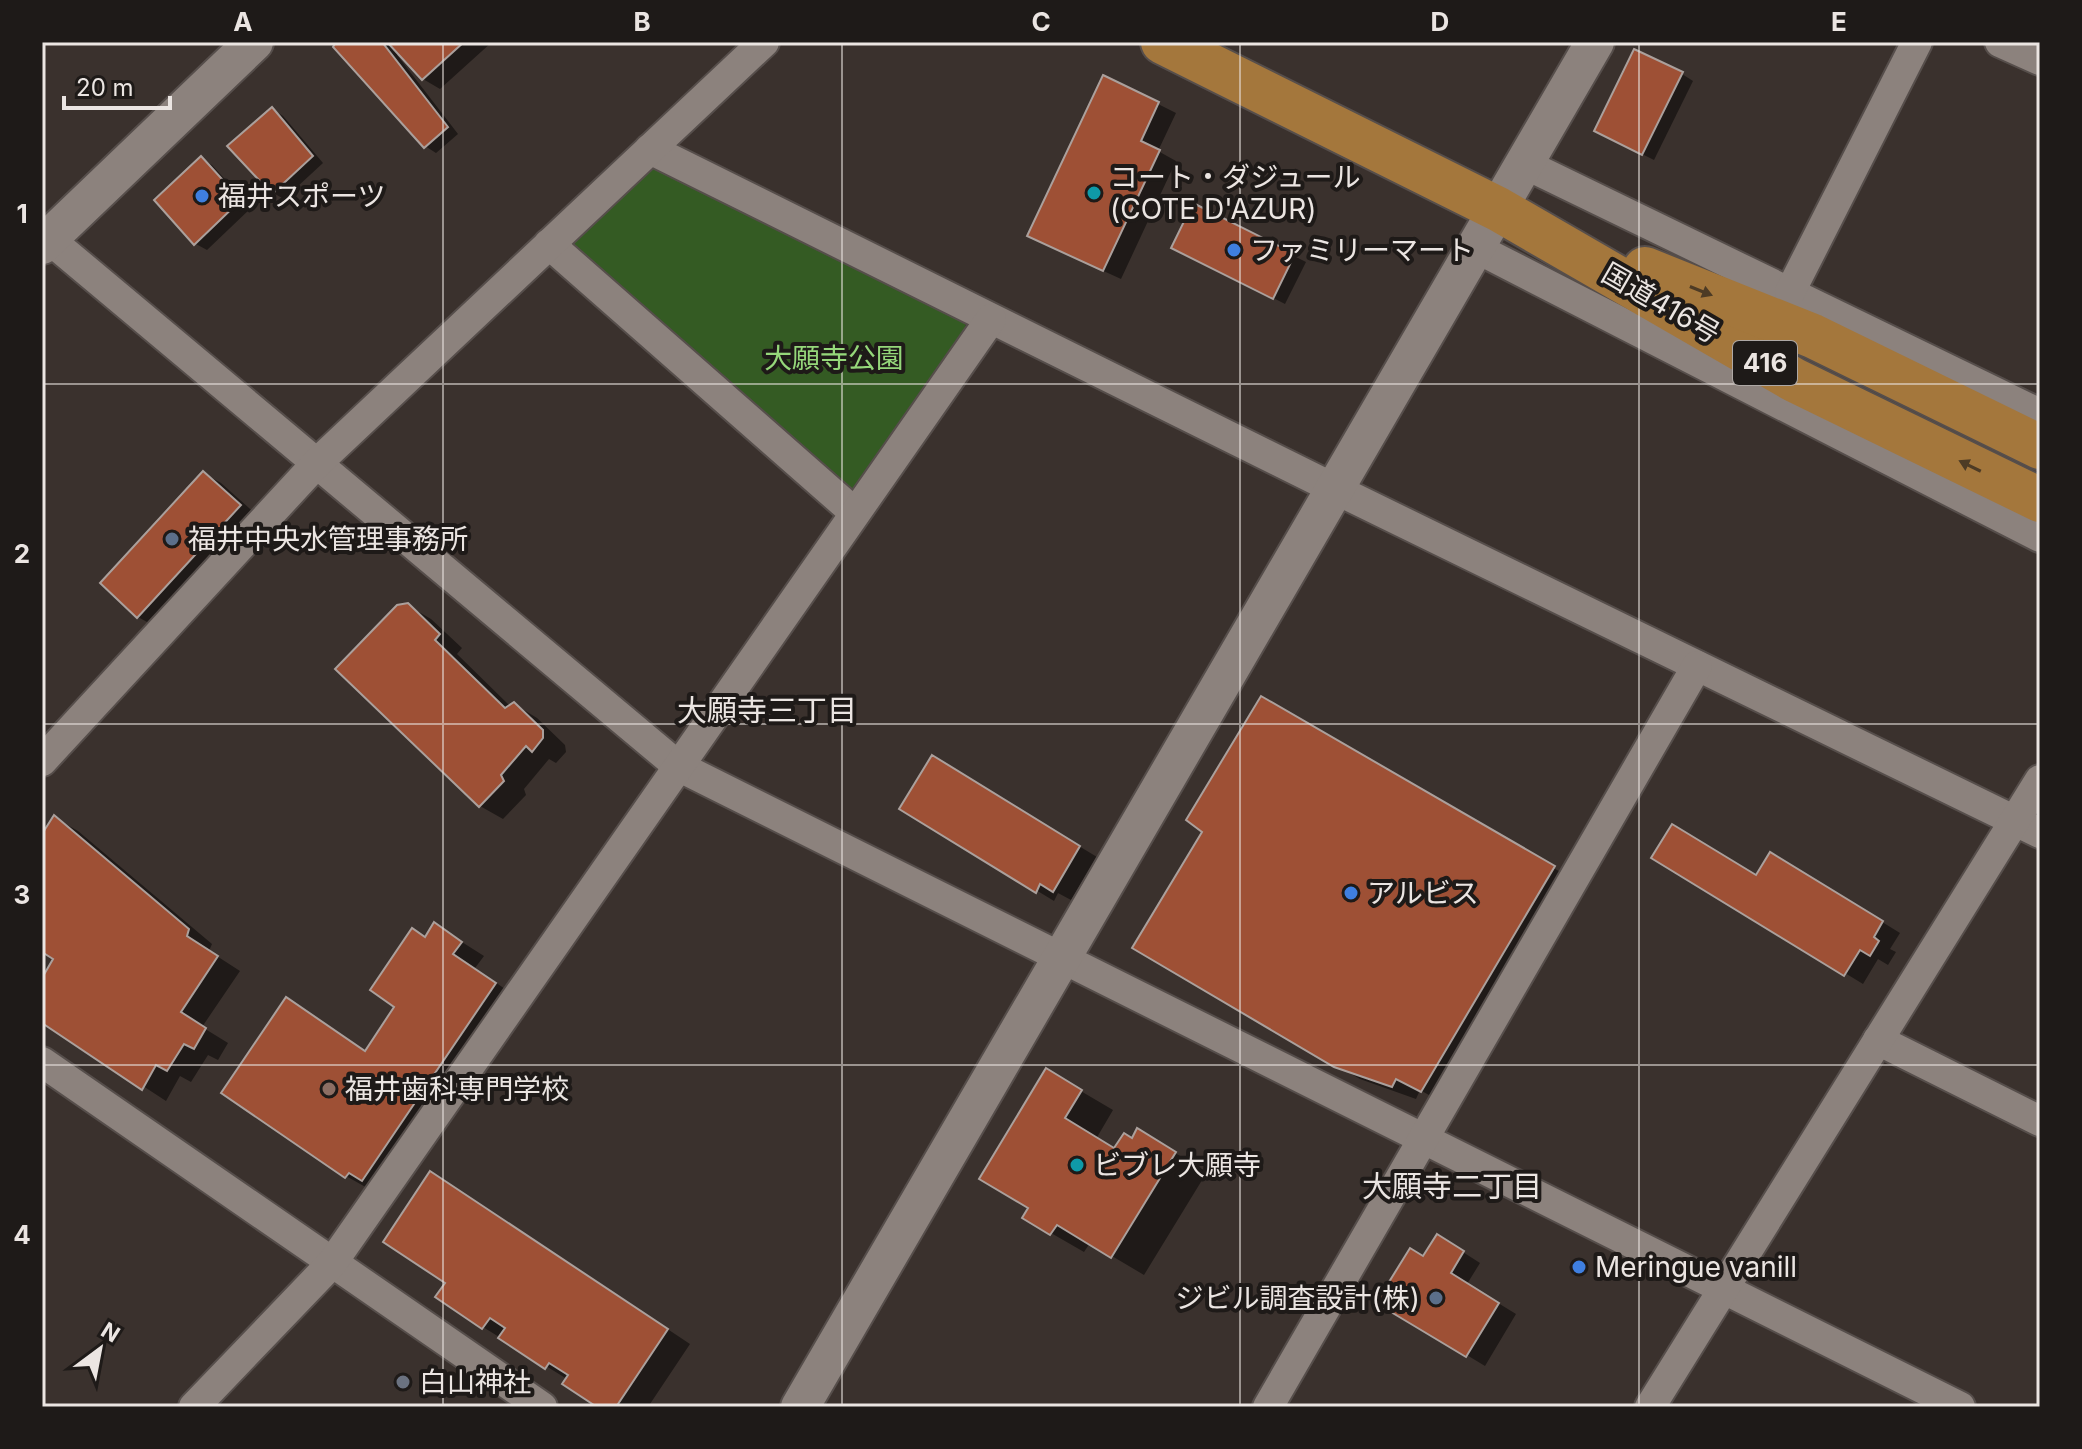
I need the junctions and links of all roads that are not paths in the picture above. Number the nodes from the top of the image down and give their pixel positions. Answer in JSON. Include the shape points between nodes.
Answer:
{"nodes":[{"id":1,"x":254,"y":42,"type":"edge"},
{"id":2,"x":764,"y":42,"type":"edge"},
{"id":3,"x":1163,"y":42,"type":"edge"},
{"id":4,"x":1595,"y":42,"type":"edge"},
{"id":5,"x":1917,"y":42,"type":"edge"},
{"id":6,"x":2000,"y":42,"type":"edge"},
{"id":7,"x":2040,"y":60,"type":"edge"},
{"id":8,"x":650,"y":149,"type":"junction"},
{"id":9,"x":1525,"y":164,"type":"junction"},
{"id":10,"x":1498,"y":209,"type":"junction"},
{"id":11,"x":45,"y":242,"type":"edge"},
{"id":12,"x":549,"y":244,"type":"junction"},
{"id":13,"x":1476,"y":248,"type":"junction"},
{"id":14,"x":1790,"y":292,"type":"junction"},
{"id":15,"x":991,"y":319,"type":"junction"},
{"id":16,"x":2040,"y":414,"type":"edge"},
{"id":17,"x":2040,"y":447,"type":"edge"},
{"id":18,"x":316,"y":464,"type":"junction"},
{"id":19,"x":1335,"y":489,"type":"junction"},
{"id":20,"x":2040,"y":500,"type":"edge"},
{"id":21,"x":855,"y":513,"type":"junction"},
{"id":22,"x":2040,"y":537,"type":"edge"},
{"id":23,"x":1697,"y":666,"type":"junction"},
{"id":24,"x":42,"y":761,"type":"edge"},
{"id":25,"x":678,"y":766,"type":"junction"},
{"id":26,"x":2040,"y":780,"type":"edge"},
{"id":27,"x":2027,"y":827,"type":"edge"},
{"id":28,"x":1060,"y":959,"type":"junction"},
{"id":29,"x":1878,"y":1040,"type":"junction"},
{"id":30,"x":42,"y":1062,"type":"edge"},
{"id":31,"x":2040,"y":1121,"type":"edge"},
{"id":32,"x":1422,"y":1138,"type":"junction"},
{"id":33,"x":332,"y":1263,"type":"junction"},
{"id":34,"x":1724,"y":1288,"type":"junction"},
{"id":35,"x":194,"y":1407,"type":"edge"},
{"id":36,"x":542,"y":1407,"type":"edge"},
{"id":37,"x":800,"y":1407,"type":"edge"},
{"id":38,"x":1268,"y":1407,"type":"edge"},
{"id":39,"x":1650,"y":1407,"type":"edge"},
{"id":40,"x":1960,"y":1407,"type":"edge"}],
"edges":[{"from":1,"to":11,"type":"street"},
{"from":2,"to":8,"type":"street"},
{"from":3,"to":10,"type":"highway","name":"国道416号","number":"416"},
{"from":4,"to":9,"type":"street"},
{"from":5,"to":14,"type":"street"},
{"from":6,"to":7,"type":"street"},
{"from":8,"to":12,"type":"street"},
{"from":8,"to":15,"type":"street"},
{"from":9,"to":10,"type":"street"},
{"from":9,"to":14,"type":"street"},
{"from":10,"to":13,"type":"street"},
{"from":10,"to":17,"type":"highway","name":"国道416号","number":"416","one_way":true,"via":[[1813,336]]},
{"from":20,"to":10,"type":"highway","name":"国道416号","number":"416","one_way":true,"via":[[1794,380]]},
{"from":11,"to":18,"type":"street"},
{"from":12,"to":18,"type":"street"},
{"from":12,"to":21,"type":"street"},
{"from":13,"to":19,"type":"street"},
{"from":13,"to":22,"type":"street"},
{"from":14,"to":16,"type":"street"},
{"from":15,"to":19,"type":"street"},
{"from":15,"to":21,"type":"street"},
{"from":18,"to":24,"type":"street"},
{"from":18,"to":25,"type":"street"},
{"from":19,"to":23,"type":"street"},
{"from":19,"to":28,"type":"street"},
{"from":21,"to":25,"type":"street"},
{"from":23,"to":27,"type":"street"},
{"from":23,"to":32,"type":"street"},
{"from":25,"to":28,"type":"street"},
{"from":25,"to":33,"type":"street"},
{"from":26,"to":27,"type":"street"},
{"from":27,"to":29,"type":"street"},
{"from":28,"to":32,"type":"street"},
{"from":28,"to":37,"type":"street"},
{"from":29,"to":31,"type":"street"},
{"from":29,"to":34,"type":"street"},
{"from":30,"to":33,"type":"street"},
{"from":32,"to":34,"type":"street"},
{"from":32,"to":38,"type":"street"},
{"from":33,"to":35,"type":"street"},
{"from":33,"to":36,"type":"street"},
{"from":34,"to":39,"type":"street"},
{"from":34,"to":40,"type":"street"}]}
